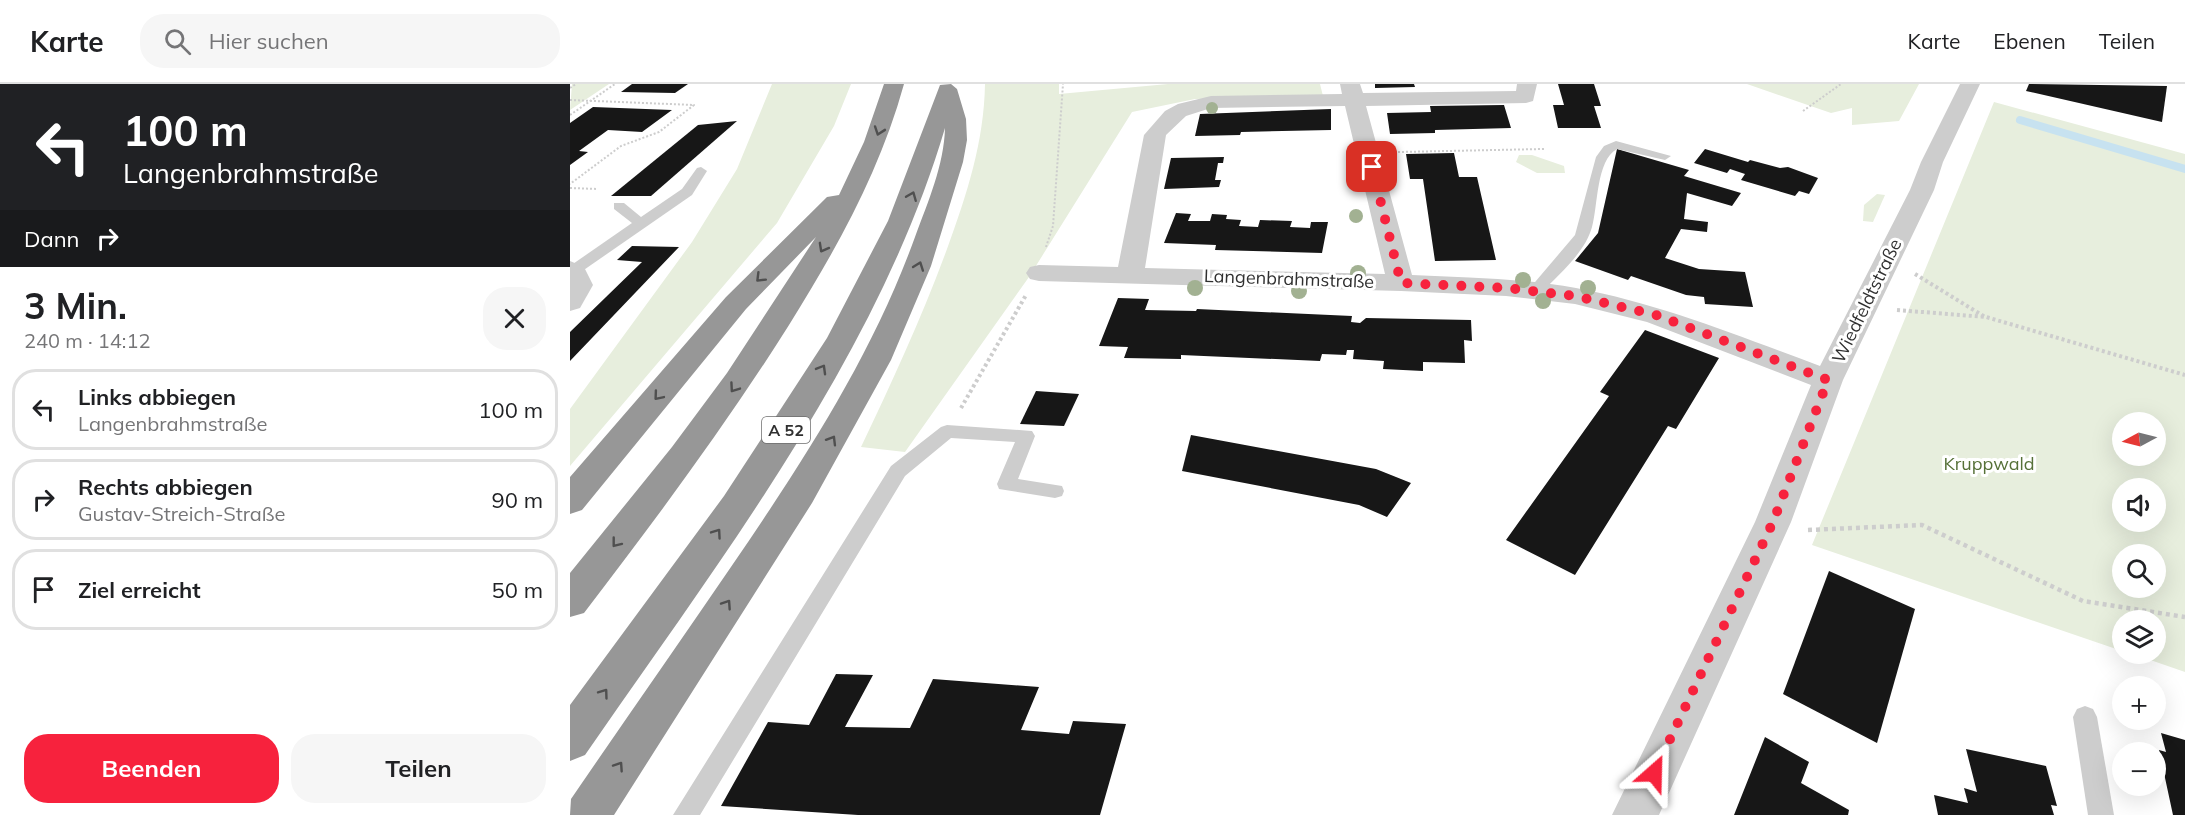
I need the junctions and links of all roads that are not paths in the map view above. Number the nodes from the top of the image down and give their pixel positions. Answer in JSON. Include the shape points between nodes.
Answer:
{"nodes":[{"id":1,"x":894,"y":84,"type":"edge"},
{"id":2,"x":1527,"y":84,"type":"edge"},
{"id":3,"x":1970,"y":84,"type":"edge"},
{"id":4,"x":947,"y":87,"type":"edge"},
{"id":5,"x":1352,"y":92,"type":"edge"},
{"id":6,"x":1665,"y":156,"type":"dead end"},
{"id":7,"x":701,"y":171,"type":"dead end"},
{"id":8,"x":861,"y":178,"type":"junction"},
{"id":9,"x":619,"y":206,"type":"dead end"},
{"id":10,"x":641,"y":223,"type":"junction"},
{"id":11,"x":571,"y":270,"type":"edge"},
{"id":12,"x":1038,"y":273,"type":"road end"},
{"id":13,"x":1130,"y":275,"type":"junction"},
{"id":14,"x":1401,"y":283,"type":"junction"},
{"id":15,"x":1535,"y":291,"type":"junction"},
{"id":16,"x":570,"y":302,"type":"edge"},
{"id":17,"x":1828,"y":380,"type":"junction"},
{"id":18,"x":1055,"y":491,"type":"dead end"},
{"id":19,"x":570,"y":501,"type":"edge"},
{"id":20,"x":570,"y":601,"type":"edge"},
{"id":21,"x":2085,"y":717,"type":"dead end"},
{"id":22,"x":570,"y":740,"type":"edge"},
{"id":23,"x":587,"y":815,"type":"edge"},
{"id":24,"x":686,"y":815,"type":"edge"},
{"id":25,"x":1635,"y":815,"type":"edge"},
{"id":26,"x":2101,"y":815,"type":"edge"}],
"edges":[{"from":1,"to":8,"type":"highway","one_way":true},
{"from":2,"to":5,"type":"street","via":[[1526,97]]},
{"from":3,"to":17,"type":"street","name":"Wiedfeldtstraße"},
{"from":22,"to":4,"type":"highway","number":"A 52","one_way":true,"via":[[729,516],[821,372],[900,222],[928,152]]},
{"from":23,"to":4,"type":"highway","one_way":true,"via":[[799,496],[886,344],[926,246],[953,153],[957,132]]},
{"from":5,"to":13,"type":"street","via":[[1211,102],[1185,108],[1164,119],[1155,135]]},
{"from":5,"to":14,"type":"street"},
{"from":6,"to":15,"type":"lane","via":[[1616,145],[1605,150],[1595,176],[1585,232]]},
{"from":7,"to":10,"type":"lane","via":[[687,192]]},
{"from":8,"to":19,"type":"highway","one_way":true,"via":[[736,303]]},
{"from":8,"to":20,"type":"highway","one_way":true,"via":[[819,256],[732,390]]},
{"from":9,"to":10,"type":"lane"},
{"from":10,"to":11,"type":"lane"},
{"from":11,"to":16,"type":"street","via":[[580,284]]},
{"from":12,"to":13,"type":"street","name":"Langenbrahmstraße"},
{"from":13,"to":14,"type":"street","name":"Langenbrahmstraße"},
{"from":14,"to":15,"type":"street","name":"Langenbrahmstraße"},
{"from":15,"to":17,"type":"street","name":"Langenbrahmstraße","via":[[1656,315]]},
{"from":17,"to":25,"type":"street","name":"Wiedfeldtstraße","via":[[1773,522]]},
{"from":18,"to":24,"type":"lane","via":[[1006,484],[1026,436],[947,431],[898,471]]},
{"from":21,"to":26,"type":"lane"}]}
